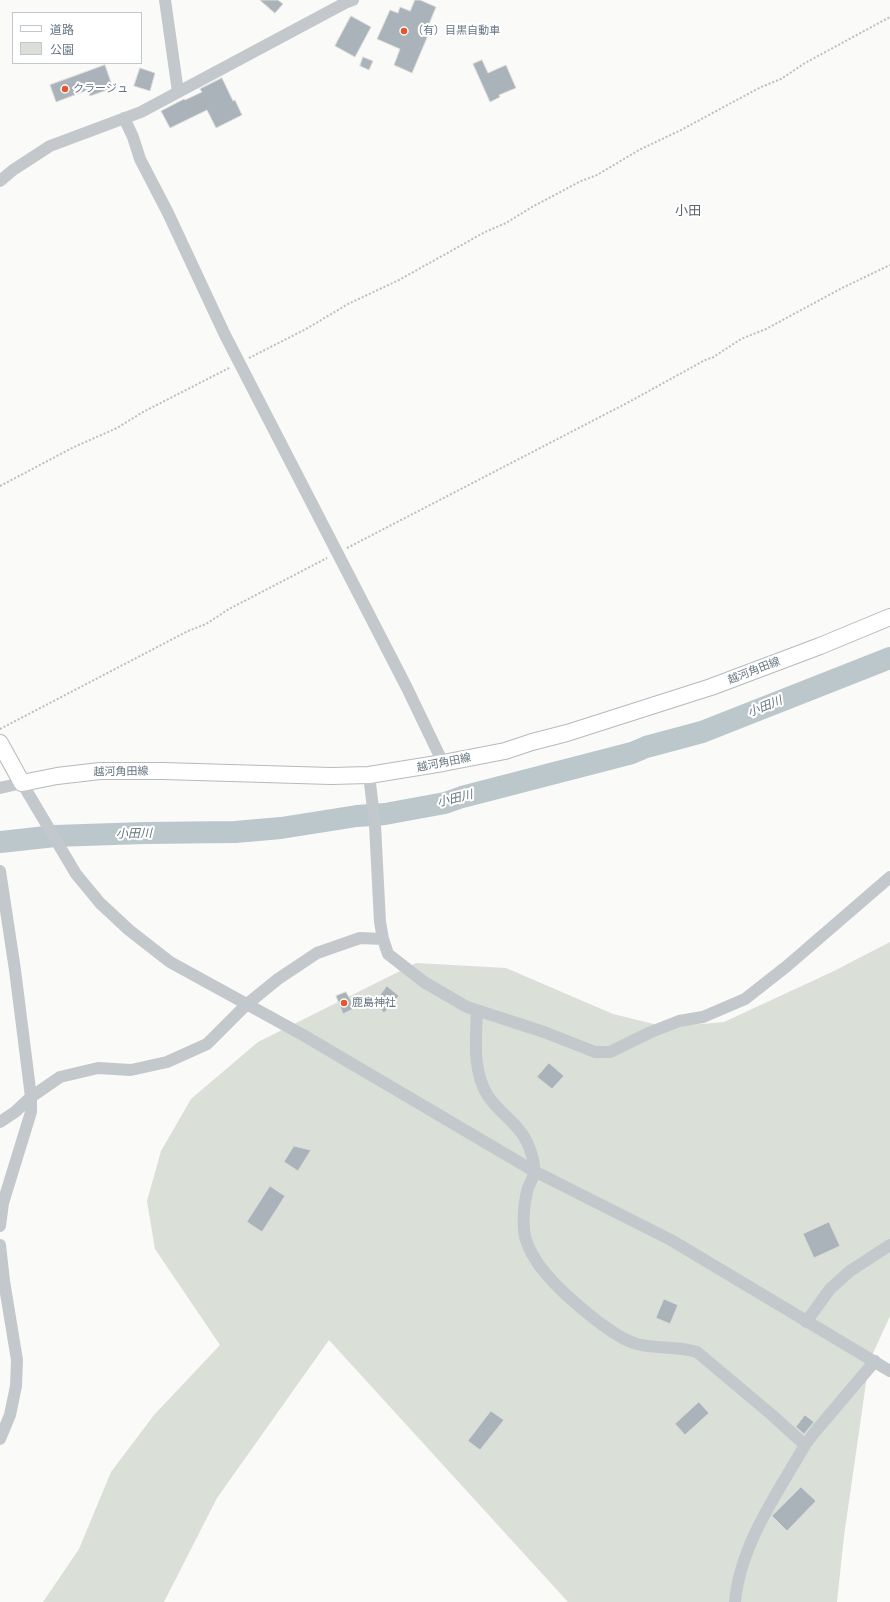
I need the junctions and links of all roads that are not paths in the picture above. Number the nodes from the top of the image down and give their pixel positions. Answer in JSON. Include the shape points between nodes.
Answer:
{"nodes":[{"id":1,"x":165,"y":0,"type":"edge"},
{"id":2,"x":353,"y":0,"type":"edge"},
{"id":3,"x":328,"y":5,"type":"edge"},
{"id":4,"x":178,"y":92,"type":"junction"},
{"id":5,"x":124,"y":118,"type":"junction"},
{"id":6,"x":0,"y":181,"type":"edge"},
{"id":7,"x":890,"y":617,"type":"edge"},
{"id":8,"x":0,"y":742,"type":"edge"},
{"id":9,"x":443,"y":763,"type":"junction"},
{"id":10,"x":369,"y":775,"type":"junction"},
{"id":11,"x":22,"y":784,"type":"junction"},
{"id":12,"x":0,"y":788,"type":"edge"},
{"id":13,"x":0,"y":871,"type":"edge"},
{"id":14,"x":890,"y":877,"type":"edge"},
{"id":15,"x":383,"y":938,"type":"junction"},
{"id":16,"x":246,"y":1005,"type":"junction"},
{"id":17,"x":477,"y":1010,"type":"junction"},
{"id":18,"x":32,"y":1097,"type":"junction"},
{"id":19,"x":0,"y":1122,"type":"edge"},
{"id":20,"x":534,"y":1171,"type":"junction"},
{"id":21,"x":0,"y":1226,"type":"edge"},
{"id":22,"x":0,"y":1245,"type":"edge"},
{"id":23,"x":890,"y":1245,"type":"edge"},
{"id":24,"x":2,"y":1279,"type":"edge"},
{"id":25,"x":806,"y":1322,"type":"junction"},
{"id":26,"x":876,"y":1361,"type":"junction"},
{"id":27,"x":890,"y":1371,"type":"edge"},
{"id":28,"x":0,"y":1439,"type":"edge"},
{"id":29,"x":805,"y":1445,"type":"junction"},
{"id":30,"x":735,"y":1602,"type":"edge"}],
"edges":[{"from":1,"to":4,"type":"street"},
{"from":2,"to":3,"type":"street"},
{"from":3,"to":4,"type":"street"},
{"from":4,"to":5,"type":"street"},
{"from":5,"to":6,"type":"street","via":[[50,146]]},
{"from":5,"to":9,"type":"street","via":[[140,159],[239,363],[407,688]]},
{"from":7,"to":9,"type":"main road","name":"越河角田線","via":[[710,687],[505,751]]},
{"from":8,"to":11,"type":"main road"},
{"from":9,"to":10,"type":"main road","name":"越河角田線"},
{"from":10,"to":11,"type":"main road","name":"越河角田線","via":[[100,771],[57,776]]},
{"from":10,"to":15,"type":"street"},
{"from":11,"to":12,"type":"street"},
{"from":11,"to":16,"type":"street","via":[[76,874],[100,903],[170,962]]},
{"from":13,"to":18,"type":"street"},
{"from":14,"to":17,"type":"street","via":[[745,999],[703,1017],[679,1021],[610,1052],[595,1052]]},
{"from":15,"to":16,"type":"street","via":[[360,938],[317,953],[278,979]]},
{"from":15,"to":17,"type":"street","via":[[388,954],[424,982],[467,1007]]},
{"from":16,"to":18,"type":"street","via":[[207,1044],[167,1062],[131,1070],[98,1068],[60,1077]]},
{"from":16,"to":20,"type":"street","via":[[303,1035]]},
{"from":17,"to":20,"type":"street","via":[[476,1055],[480,1077],[488,1096],[516,1126],[526,1142]]},
{"from":18,"to":19,"type":"street"},
{"from":18,"to":21,"type":"street","via":[[31,1112],[2,1203]]},
{"from":20,"to":25,"type":"street","via":[[671,1240]]},
{"from":20,"to":29,"type":"street","via":[[524,1205],[524,1232],[530,1251],[546,1274],[568,1296],[619,1337],[638,1344],[697,1352]]},
{"from":22,"to":24,"type":"street"},
{"from":23,"to":25,"type":"street","via":[[850,1271],[830,1289]]},
{"from":24,"to":28,"type":"street","via":[[17,1360],[16,1386],[10,1415]]},
{"from":25,"to":26,"type":"street"},
{"from":26,"to":27,"type":"street"},
{"from":26,"to":29,"type":"street"},
{"from":29,"to":30,"type":"street","via":[[756,1531],[740,1571]]}]}
